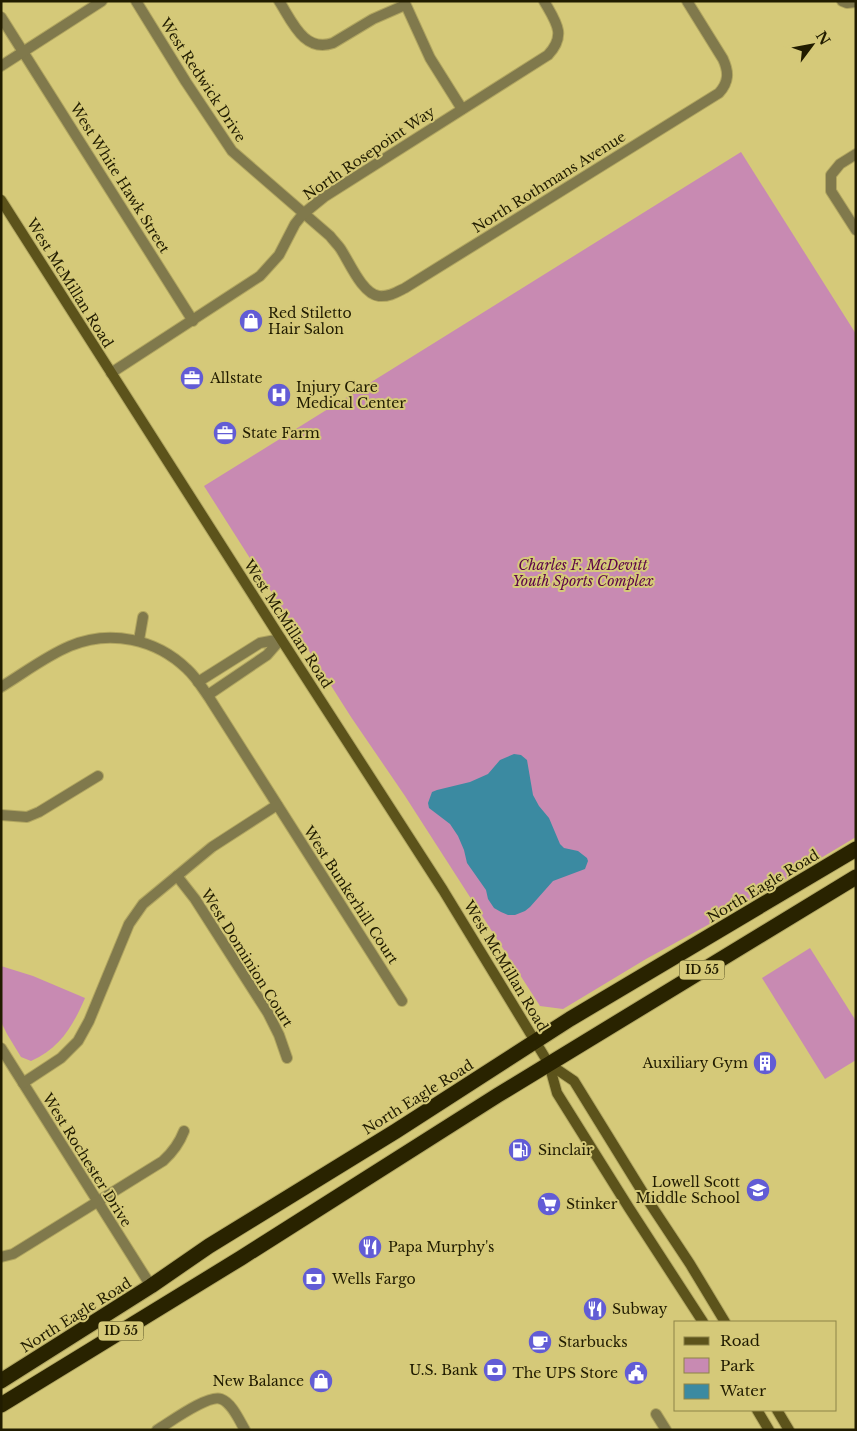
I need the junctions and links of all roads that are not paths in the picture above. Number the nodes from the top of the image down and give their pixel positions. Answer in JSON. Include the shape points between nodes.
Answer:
{"nodes":[{"id":1,"x":102,"y":1,"type":"edge"},
{"id":2,"x":136,"y":1,"type":"edge"},
{"id":3,"x":279,"y":1,"type":"edge"},
{"id":4,"x":544,"y":1,"type":"edge"},
{"id":5,"x":687,"y":1,"type":"edge"},
{"id":6,"x":404,"y":3,"type":"edge"},
{"id":7,"x":1,"y":17,"type":"edge"},
{"id":8,"x":23,"y":51,"type":"junction"},
{"id":9,"x":1,"y":66,"type":"edge"},
{"id":10,"x":462,"y":108,"type":"junction"},
{"id":11,"x":856,"y":154,"type":"edge"},
{"id":12,"x":1,"y":200,"type":"edge"},
{"id":13,"x":303,"y":214,"type":"junction"},
{"id":14,"x":856,"y":230,"type":"edge"},
{"id":15,"x":378,"y":296,"type":"joint"},
{"id":16,"x":193,"y":320,"type":"junction"},
{"id":17,"x":111,"y":373,"type":"junction"},
{"id":18,"x":143,"y":618,"type":"dead end"},
{"id":19,"x":281,"y":639,"type":"junction"},
{"id":20,"x":139,"y":640,"type":"junction"},
{"id":21,"x":198,"y":682,"type":"junction"},
{"id":22,"x":1,"y":687,"type":"edge"},
{"id":23,"x":208,"y":696,"type":"junction"},
{"id":24,"x":98,"y":776,"type":"dead end"},
{"id":25,"x":277,"y":805,"type":"junction"},
{"id":26,"x":1,"y":815,"type":"edge"},
{"id":27,"x":856,"y":849,"type":"edge"},
{"id":28,"x":177,"y":876,"type":"junction"},
{"id":29,"x":856,"y":877,"type":"edge"},
{"id":30,"x":402,"y":1001,"type":"dead end"},
{"id":31,"x":536,"y":1042,"type":"junction"},
{"id":32,"x":1,"y":1048,"type":"edge"},
{"id":33,"x":288,"y":1058,"type":"dead end"},
{"id":34,"x":549,"y":1064,"type":"junction"},
{"id":35,"x":23,"y":1083,"type":"junction"},
{"id":36,"x":184,"y":1131,"type":"dead end"},
{"id":37,"x":97,"y":1203,"type":"junction"},
{"id":38,"x":1,"y":1257,"type":"edge"},
{"id":39,"x":151,"y":1286,"type":"junction"},
{"id":40,"x":702,"y":1321,"type":"edge"},
{"id":41,"x":724,"y":1321,"type":"edge"},
{"id":42,"x":1,"y":1380,"type":"edge"},
{"id":43,"x":1,"y":1405,"type":"edge"},
{"id":44,"x":758,"y":1411,"type":"edge"},
{"id":45,"x":778,"y":1411,"type":"edge"},
{"id":46,"x":656,"y":1414,"type":"dead end"},
{"id":47,"x":788,"y":1429,"type":"edge"},
{"id":48,"x":158,"y":1430,"type":"edge"},
{"id":49,"x":245,"y":1430,"type":"edge"},
{"id":50,"x":666,"y":1430,"type":"edge"},
{"id":51,"x":770,"y":1430,"type":"edge"}],
"edges":[{"from":1,"to":8,"type":"street"},
{"from":2,"to":13,"type":"street","name":"West Redwick Drive","via":[[232,151]]},
{"from":3,"to":6,"type":"street","via":[[302,36],[318,45],[333,43]]},
{"from":4,"to":10,"type":"street","name":"North Rosepoint Way","via":[[559,32],[555,48]]},
{"from":5,"to":15,"type":"street","name":"North Rothmans Avenue","via":[[727,69],[728,80],[719,93],[405,288],[394,294]]},
{"from":6,"to":10,"type":"street","via":[[430,58]]},
{"from":7,"to":8,"type":"street","name":"West White Hawk Street"},
{"from":8,"to":9,"type":"street"},
{"from":8,"to":16,"type":"street","name":"West White Hawk Street"},
{"from":10,"to":13,"type":"street","name":"North Rosepoint Way"},
{"from":11,"to":14,"type":"street","via":[[840,164],[831,175],[831,191]]},
{"from":12,"to":17,"type":"main road","name":"West McMillan Road"},
{"from":13,"to":15,"type":"street","name":"West Redwick Drive","via":[[335,242],[367,289]]},
{"from":13,"to":16,"type":"street","name":"North Rosepoint Way","via":[[279,255],[260,276]]},
{"from":16,"to":17,"type":"street","name":"North Rosepoint Way"},
{"from":17,"to":19,"type":"main road","name":"West McMillan Road"},
{"from":18,"to":20,"type":"street"},
{"from":19,"to":21,"type":"street","via":[[260,643]]},
{"from":19,"to":23,"type":"street","via":[[267,655]]},
{"from":19,"to":31,"type":"main road","name":"West McMillan Road","via":[[443,890]]},
{"from":20,"to":21,"type":"street","name":"West Bunkerhill Court","via":[[178,661]]},
{"from":20,"to":22,"type":"street","via":[[107,638],[71,645]]},
{"from":21,"to":23,"type":"street","name":"West Bunkerhill Court"},
{"from":23,"to":25,"type":"street","name":"West Bunkerhill Court"},
{"from":24,"to":26,"type":"street","via":[[28,817]]},
{"from":25,"to":28,"type":"street","via":[[217,844]]},
{"from":25,"to":30,"type":"street","name":"West Bunkerhill Court"},
{"from":27,"to":31,"type":"highway","name":"North Eagle Road","number":"ID 55"},
{"from":28,"to":33,"type":"street","name":"West Dominion Court","via":[[196,899],[268,1013]]},
{"from":28,"to":35,"type":"street","via":[[144,904],[129,924],[78,1040],[61,1058]]},
{"from":29,"to":34,"type":"highway","number":"ID 55"},
{"from":31,"to":34,"type":"main road","name":"West McMillan Road"},
{"from":31,"to":39,"type":"highway","name":"North Eagle Road","number":"ID 55","via":[[209,1246]]},
{"from":32,"to":35,"type":"street","name":"West Rochester Drive"},
{"from":34,"to":40,"type":"main road","name":"West McMillan Road","via":[[557,1093]]},
{"from":34,"to":41,"type":"main road","name":"West McMillan Road","via":[[574,1082]]},
{"from":34,"to":43,"type":"highway","number":"ID 55"},
{"from":35,"to":37,"type":"street","name":"West Rochester Drive"},
{"from":36,"to":37,"type":"street","via":[[176,1148],[163,1161]]},
{"from":37,"to":38,"type":"street","via":[[13,1254]]},
{"from":37,"to":39,"type":"street","name":"West Rochester Drive"},
{"from":39,"to":42,"type":"highway","name":"North Eagle Road","number":"ID 55"},
{"from":44,"to":51,"type":"main road"},
{"from":45,"to":47,"type":"main road"},
{"from":46,"to":50,"type":"street"},
{"from":48,"to":49,"type":"street","via":[[205,1401],[216,1398],[227,1404]]}]}
